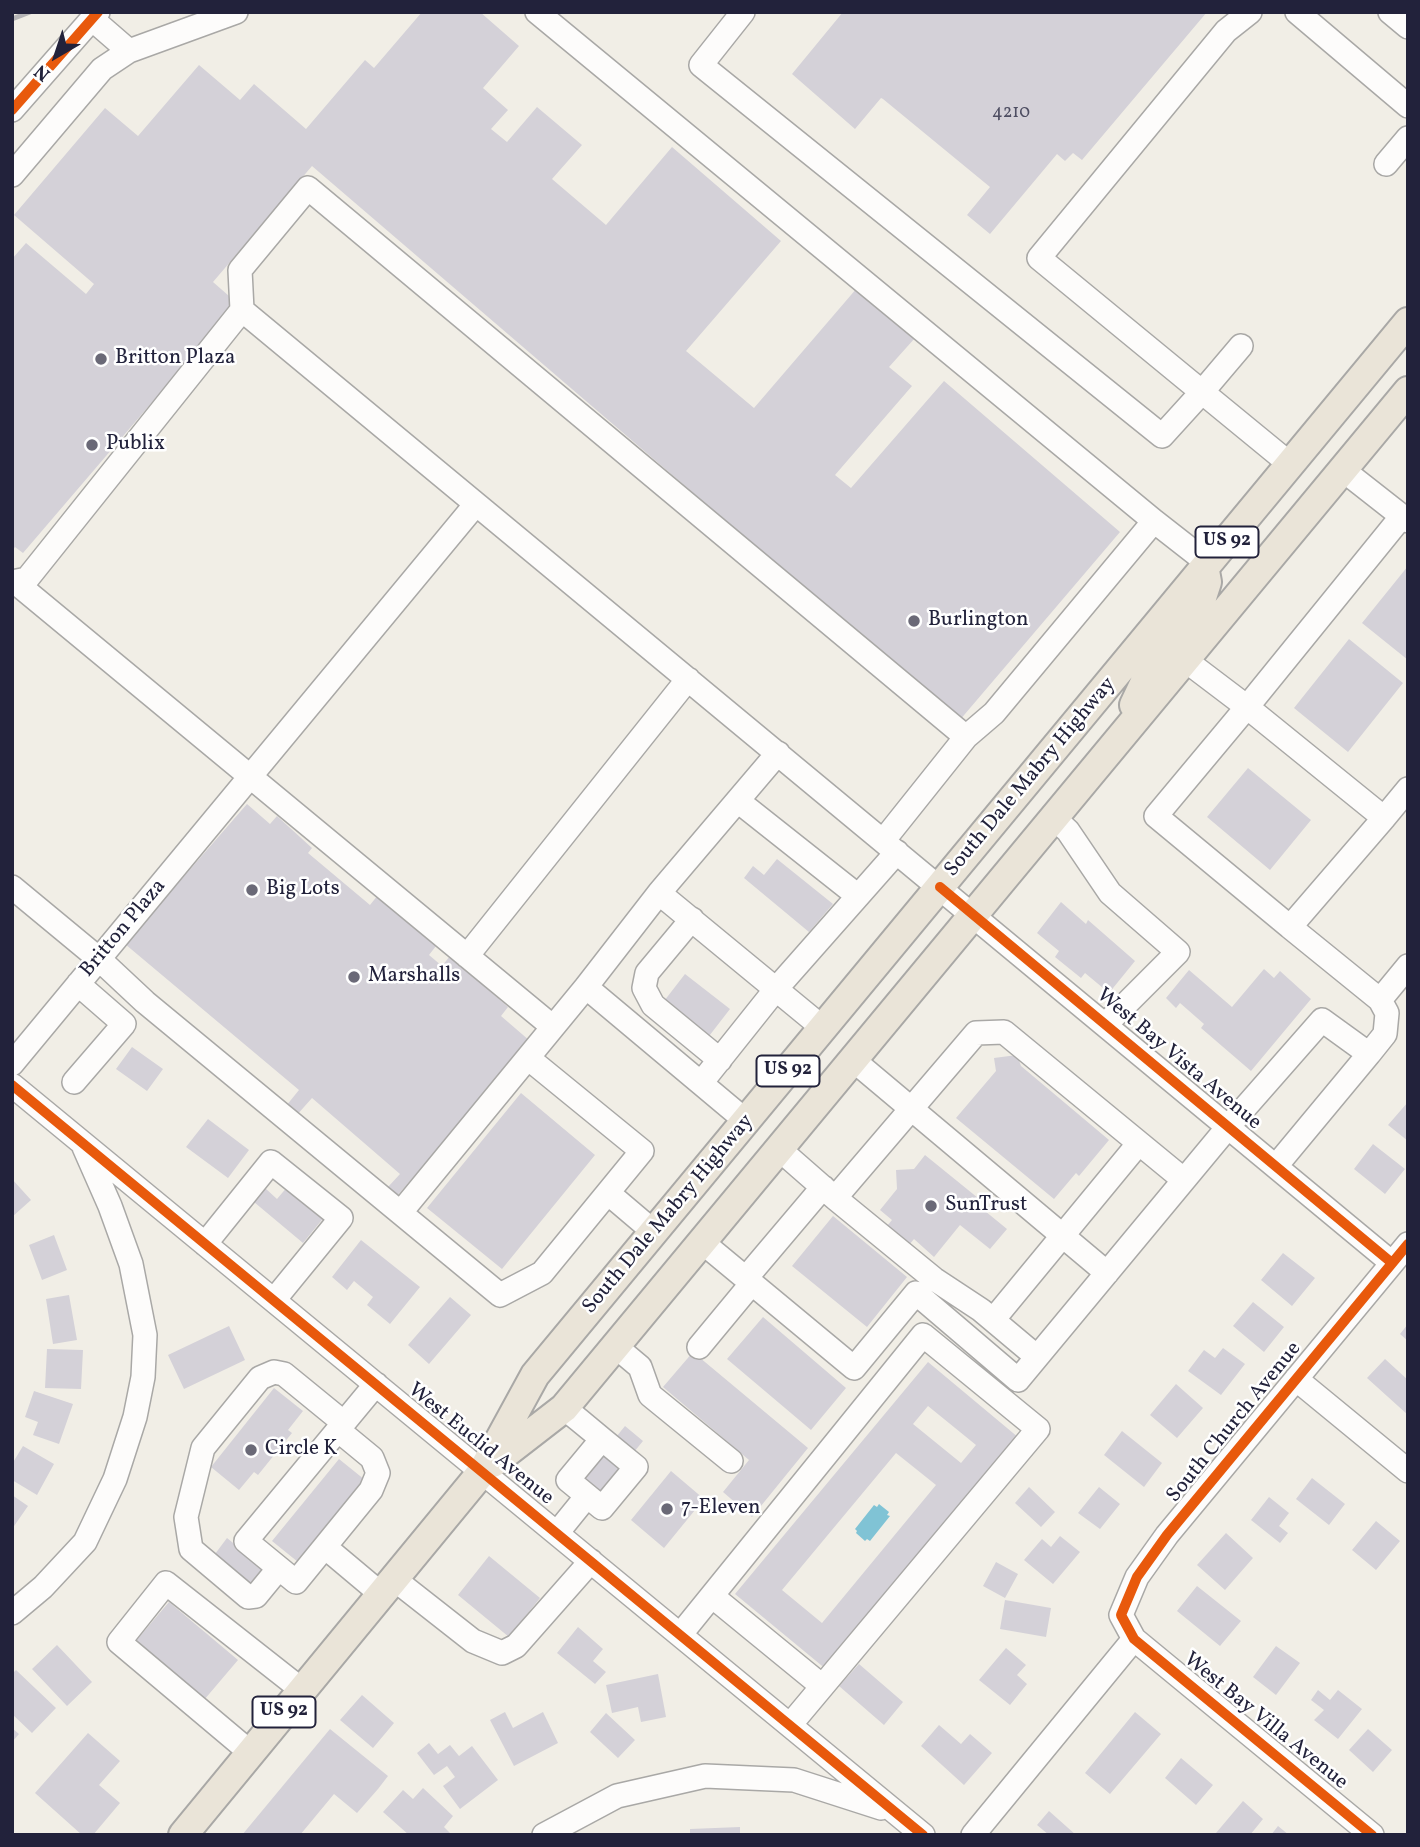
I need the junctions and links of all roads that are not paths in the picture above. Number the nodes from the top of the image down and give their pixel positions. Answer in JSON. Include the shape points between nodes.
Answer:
{"nodes":[{"id":1,"x":236,"y":12,"type":"edge"},
{"id":2,"x":537,"y":12,"type":"edge"},
{"id":3,"x":743,"y":12,"type":"edge"},
{"id":4,"x":1250,"y":12,"type":"edge"},
{"id":5,"x":1297,"y":12,"type":"edge"},
{"id":6,"x":1390,"y":12,"type":"edge"},
{"id":7,"x":95,"y":16,"type":"edge"},
{"id":8,"x":1408,"y":27,"type":"edge"},
{"id":9,"x":129,"y":51,"type":"junction"},
{"id":10,"x":1408,"y":106,"type":"edge"},
{"id":11,"x":12,"y":110,"type":"edge"},
{"id":12,"x":1408,"y":138,"type":"edge"},
{"id":13,"x":1386,"y":164,"type":"dead end"},
{"id":14,"x":12,"y":175,"type":"edge"},
{"id":15,"x":242,"y":310,"type":"junction"},
{"id":16,"x":1408,"y":322,"type":"edge"},
{"id":17,"x":1241,"y":346,"type":"dead end"},
{"id":18,"x":1408,"y":391,"type":"edge"},
{"id":19,"x":1202,"y":392,"type":"junction"},
{"id":20,"x":1291,"y":465,"type":"junction"},
{"id":21,"x":1343,"y":470,"type":"junction"},
{"id":22,"x":476,"y":504,"type":"junction"},
{"id":23,"x":1405,"y":519,"type":"edge"},
{"id":24,"x":1154,"y":521,"type":"junction"},
{"id":25,"x":1207,"y":566,"type":"junction"},
{"id":26,"x":13,"y":582,"type":"edge"},
{"id":27,"x":1185,"y":660,"type":"junction"},
{"id":28,"x":688,"y":679,"type":"junction"},
{"id":29,"x":1247,"y":707,"type":"junction"},
{"id":30,"x":966,"y":737,"type":"junction"},
{"id":31,"x":1114,"y":745,"type":"junction"},
{"id":32,"x":778,"y":753,"type":"junction"},
{"id":33,"x":250,"y":777,"type":"junction"},
{"id":34,"x":1408,"y":789,"type":"edge"},
{"id":35,"x":738,"y":802,"type":"junction"},
{"id":36,"x":1054,"y":818,"type":"junction"},
{"id":37,"x":1384,"y":818,"type":"junction"},
{"id":38,"x":890,"y":846,"type":"junction"},
{"id":39,"x":12,"y":887,"type":"edge"},
{"id":40,"x":940,"y":887,"type":"junction"},
{"id":41,"x":659,"y":893,"type":"junction"},
{"id":42,"x":858,"y":897,"type":"junction"},
{"id":43,"x":973,"y":915,"type":"junction"},
{"id":44,"x":692,"y":919,"type":"junction"},
{"id":45,"x":1290,"y":927,"type":"junction"},
{"id":46,"x":467,"y":956,"type":"junction"},
{"id":47,"x":99,"y":959,"type":"junction"},
{"id":48,"x":1408,"y":966,"type":"edge"},
{"id":49,"x":78,"y":984,"type":"junction"},
{"id":50,"x":586,"y":987,"type":"junction"},
{"id":51,"x":776,"y":989,"type":"junction"},
{"id":52,"x":1380,"y":1000,"type":"junction"},
{"id":53,"x":1105,"y":1025,"type":"junction"},
{"id":54,"x":553,"y":1027,"type":"junction"},
{"id":55,"x":823,"y":1028,"type":"junction"},
{"id":56,"x":1369,"y":1054,"type":"junction"},
{"id":57,"x":528,"y":1058,"type":"junction"},
{"id":58,"x":852,"y":1059,"type":"junction"},
{"id":59,"x":720,"y":1060,"type":"junction"},
{"id":60,"x":12,"y":1064,"type":"edge"},
{"id":61,"x":74,"y":1082,"type":"dead end"},
{"id":62,"x":701,"y":1083,"type":"junction"},
{"id":63,"x":12,"y":1085,"type":"edge"},
{"id":64,"x":911,"y":1109,"type":"junction"},
{"id":65,"x":746,"y":1121,"type":"junction"},
{"id":66,"x":1228,"y":1127,"type":"junction"},
{"id":67,"x":81,"y":1141,"type":"junction"},
{"id":68,"x":1139,"y":1143,"type":"junction"},
{"id":69,"x":779,"y":1149,"type":"junction"},
{"id":70,"x":1276,"y":1166,"type":"junction"},
{"id":71,"x":1184,"y":1180,"type":"junction"},
{"id":72,"x":829,"y":1192,"type":"junction"},
{"id":73,"x":607,"y":1193,"type":"junction"},
{"id":74,"x":401,"y":1212,"type":"junction"},
{"id":75,"x":654,"y":1233,"type":"junction"},
{"id":76,"x":1062,"y":1236,"type":"junction"},
{"id":77,"x":702,"y":1242,"type":"junction"},
{"id":78,"x":205,"y":1244,"type":"junction"},
{"id":79,"x":1408,"y":1244,"type":"edge"},
{"id":80,"x":1392,"y":1263,"type":"junction"},
{"id":81,"x":1107,"y":1273,"type":"junction"},
{"id":82,"x":749,"y":1281,"type":"junction"},
{"id":83,"x":274,"y":1300,"type":"junction"},
{"id":84,"x":993,"y":1320,"type":"junction"},
{"id":85,"x":615,"y":1346,"type":"junction"},
{"id":86,"x":699,"y":1348,"type":"dead end"},
{"id":87,"x":1037,"y":1357,"type":"junction"},
{"id":88,"x":1296,"y":1379,"type":"junction"},
{"id":89,"x":376,"y":1384,"type":"junction"},
{"id":90,"x":564,"y":1408,"type":"junction"},
{"id":91,"x":341,"y":1426,"type":"junction"},
{"id":92,"x":602,"y":1439,"type":"junction"},
{"id":93,"x":731,"y":1461,"type":"dead end"},
{"id":94,"x":1408,"y":1471,"type":"edge"},
{"id":95,"x":482,"y":1472,"type":"junction"},
{"id":96,"x":587,"y":1496,"type":"junction"},
{"id":97,"x":556,"y":1533,"type":"junction"},
{"id":98,"x":325,"y":1547,"type":"junction"},
{"id":99,"x":591,"y":1561,"type":"junction"},
{"id":100,"x":279,"y":1568,"type":"junction"},
{"id":101,"x":387,"y":1587,"type":"junction"},
{"id":102,"x":712,"y":1596,"type":"junction"},
{"id":103,"x":12,"y":1613,"type":"edge"},
{"id":104,"x":680,"y":1634,"type":"junction"},
{"id":105,"x":1134,"y":1639,"type":"junction"},
{"id":106,"x":822,"y":1686,"type":"junction"},
{"id":107,"x":302,"y":1690,"type":"junction"},
{"id":108,"x":790,"y":1725,"type":"junction"},
{"id":109,"x":251,"y":1753,"type":"junction"},
{"id":110,"x":916,"y":1829,"type":"edge"},
{"id":111,"x":183,"y":1835,"type":"edge"},
{"id":112,"x":544,"y":1835,"type":"edge"},
{"id":113,"x":973,"y":1835,"type":"edge"},
{"id":114,"x":1372,"y":1835,"type":"edge"}],
"edges":[{"from":1,"to":9,"type":"street"},
{"from":2,"to":24,"type":"street"},
{"from":3,"to":19,"type":"street","via":[[701,65],[1162,436]]},
{"from":4,"to":19,"type":"street","via":[[1226,31],[1039,258]]},
{"from":5,"to":10,"type":"street"},
{"from":6,"to":8,"type":"street"},
{"from":7,"to":9,"type":"street"},
{"from":7,"to":11,"type":"street"},
{"from":9,"to":14,"type":"street","via":[[102,69]]},
{"from":12,"to":13,"type":"street"},
{"from":15,"to":22,"type":"street","name":"West Bay Vista Avenue"},
{"from":15,"to":26,"type":"street","via":[[27,579]]},
{"from":15,"to":30,"type":"street","via":[[240,270],[309,188]]},
{"from":16,"to":20,"type":"main road","name":"South Dale Mabry Highway","number":"US 92"},
{"from":17,"to":19,"type":"street"},
{"from":18,"to":21,"type":"main road","name":"South Dale Mabry Highway","number":"US 92"},
{"from":19,"to":20,"type":"street"},
{"from":20,"to":25,"type":"main road","name":"South Dale Mabry Highway","number":"US 92"},
{"from":21,"to":23,"type":"street"},
{"from":21,"to":27,"type":"main road","name":"South Dale Mabry Highway","number":"US 92"},
{"from":22,"to":28,"type":"street","name":"West Bay Vista Avenue"},
{"from":22,"to":33,"type":"street","name":"Britton Plaza"},
{"from":23,"to":29,"type":"street"},
{"from":24,"to":25,"type":"street"},
{"from":24,"to":30,"type":"street","via":[[994,713]]},
{"from":25,"to":31,"type":"main road","via":[[1198,610],[1152,667]]},
{"from":25,"to":40,"type":"main road","name":"South Dale Mabry Highway","number":"US 92"},
{"from":26,"to":33,"type":"street"},
{"from":27,"to":29,"type":"street"},
{"from":27,"to":31,"type":"main road","name":"South Dale Mabry Highway","number":"US 92"},
{"from":28,"to":32,"type":"street","name":"West Bay Vista Avenue"},
{"from":28,"to":46,"type":"street"},
{"from":29,"to":37,"type":"street"},
{"from":29,"to":45,"type":"street","via":[[1156,816]]},
{"from":30,"to":38,"type":"street"},
{"from":31,"to":36,"type":"main road","name":"South Dale Mabry Highway","number":"US 92"},
{"from":32,"to":35,"type":"street"},
{"from":32,"to":38,"type":"street","name":"West Bay Vista Avenue"},
{"from":33,"to":46,"type":"street"},
{"from":33,"to":47,"type":"street","name":"Britton Plaza"},
{"from":34,"to":37,"type":"street"},
{"from":35,"to":41,"type":"street"},
{"from":35,"to":42,"type":"street"},
{"from":36,"to":43,"type":"main road","name":"South Dale Mabry Highway","number":"US 92"},
{"from":36,"to":53,"type":"street","via":[[1110,893],[1178,952]]},
{"from":37,"to":45,"type":"street"},
{"from":38,"to":40,"type":"street","name":"West Bay Vista Avenue"},
{"from":38,"to":42,"type":"street"},
{"from":39,"to":47,"type":"street"},
{"from":40,"to":43,"type":"street","name":"West Bay Vista Avenue"},
{"from":40,"to":55,"type":"main road","name":"South Dale Mabry Highway","number":"US 92"},
{"from":41,"to":44,"type":"street"},
{"from":41,"to":50,"type":"street"},
{"from":42,"to":51,"type":"street"},
{"from":43,"to":53,"type":"street","name":"West Bay Vista Avenue"},
{"from":43,"to":58,"type":"main road","name":"South Dale Mabry Highway","number":"US 92"},
{"from":44,"to":51,"type":"street"},
{"from":44,"to":59,"type":"street","via":[[647,974],[644,988],[653,1005]]},
{"from":45,"to":52,"type":"street"},
{"from":46,"to":54,"type":"street"},
{"from":47,"to":49,"type":"street","name":"Britton Plaza"},
{"from":47,"to":74,"type":"street"},
{"from":48,"to":52,"type":"street"},
{"from":49,"to":60,"type":"street","name":"Britton Plaza"},
{"from":49,"to":61,"type":"street","via":[[124,1024]]},
{"from":50,"to":54,"type":"street"},
{"from":50,"to":62,"type":"street"},
{"from":51,"to":55,"type":"street"},
{"from":51,"to":59,"type":"street"},
{"from":52,"to":56,"type":"street","via":[[1387,1013],[1385,1034]]},
{"from":53,"to":66,"type":"street","name":"West Bay Vista Avenue"},
{"from":54,"to":57,"type":"street"},
{"from":55,"to":65,"type":"main road","name":"South Dale Mabry Highway","number":"US 92"},
{"from":56,"to":66,"type":"street","via":[[1322,1020]]},
{"from":56,"to":70,"type":"street"},
{"from":57,"to":73,"type":"street","via":[[642,1152]]},
{"from":57,"to":74,"type":"street"},
{"from":58,"to":64,"type":"street"},
{"from":58,"to":69,"type":"main road","name":"South Dale Mabry Highway","number":"US 92"},
{"from":59,"to":62,"type":"street"},
{"from":62,"to":65,"type":"street"},
{"from":63,"to":67,"type":"street","name":"West Euclid Avenue"},
{"from":64,"to":68,"type":"street","via":[[976,1032],[1004,1032]]},
{"from":64,"to":72,"type":"street"},
{"from":64,"to":76,"type":"street"},
{"from":65,"to":75,"type":"main road","name":"South Dale Mabry Highway","number":"US 92"},
{"from":66,"to":70,"type":"street","name":"West Bay Vista Avenue"},
{"from":66,"to":71,"type":"street"},
{"from":67,"to":78,"type":"street","name":"West Euclid Avenue"},
{"from":67,"to":103,"type":"street","via":[[131,1264],[145,1335],[143,1377],[115,1479],[85,1542]]},
{"from":68,"to":71,"type":"street"},
{"from":68,"to":76,"type":"street"},
{"from":69,"to":72,"type":"street"},
{"from":69,"to":77,"type":"main road","name":"South Dale Mabry Highway","number":"US 92"},
{"from":70,"to":80,"type":"street","name":"West Bay Vista Avenue"},
{"from":71,"to":81,"type":"street"},
{"from":72,"to":82,"type":"street"},
{"from":72,"to":84,"type":"street","via":[[934,1279]]},
{"from":73,"to":74,"type":"street","via":[[541,1273],[499,1295]]},
{"from":73,"to":75,"type":"street"},
{"from":75,"to":95,"type":"main road","name":"South Dale Mabry Highway","number":"US 92","via":[[535,1375]]},
{"from":76,"to":81,"type":"street"},
{"from":76,"to":84,"type":"street"},
{"from":77,"to":82,"type":"street"},
{"from":77,"to":85,"type":"main road","name":"South Dale Mabry Highway","number":"US 92"},
{"from":78,"to":83,"type":"street","name":"West Euclid Avenue"},
{"from":78,"to":83,"type":"street","via":[[271,1162],[341,1218]]},
{"from":79,"to":80,"type":"street","name":"South Church Avenue"},
{"from":80,"to":88,"type":"street","name":"South Church Avenue"},
{"from":81,"to":87,"type":"street"},
{"from":82,"to":86,"type":"street"},
{"from":82,"to":87,"type":"street","via":[[854,1368],[916,1293],[1018,1380]]},
{"from":83,"to":89,"type":"street","name":"West Euclid Avenue"},
{"from":84,"to":87,"type":"street"},
{"from":85,"to":90,"type":"main road","name":"South Dale Mabry Highway","number":"US 92"},
{"from":85,"to":93,"type":"street","via":[[640,1367],[650,1395]]},
{"from":88,"to":94,"type":"street"},
{"from":88,"to":105,"type":"street","name":"South Church Avenue","via":[[1137,1577],[1121,1615]]},
{"from":89,"to":91,"type":"street"},
{"from":89,"to":95,"type":"street","name":"West Euclid Avenue"},
{"from":90,"to":92,"type":"street"},
{"from":90,"to":95,"type":"main road","name":"South Dale Mabry Highway","number":"US 92"},
{"from":91,"to":98,"type":"street","via":[[372,1458],[378,1473],[371,1490]]},
{"from":91,"to":100,"type":"street","via":[[246,1541]]},
{"from":91,"to":100,"type":"street","via":[[284,1374],[274,1372],[260,1378],[203,1448],[186,1517],[191,1549],[248,1597],[256,1596]]},
{"from":92,"to":96,"type":"street","via":[[568,1480]]},
{"from":92,"to":96,"type":"street","via":[[636,1467],[602,1508]]},
{"from":95,"to":97,"type":"street","name":"West Euclid Avenue"},
{"from":95,"to":101,"type":"main road","name":"South Dale Mabry Highway","number":"US 92"},
{"from":96,"to":97,"type":"street"},
{"from":97,"to":99,"type":"street","name":"West Euclid Avenue"},
{"from":98,"to":100,"type":"street","via":[[296,1582]]},
{"from":98,"to":101,"type":"street"},
{"from":99,"to":101,"type":"street","via":[[516,1646],[502,1653],[473,1641]]},
{"from":99,"to":104,"type":"street","name":"West Euclid Avenue"},
{"from":101,"to":107,"type":"main road","name":"South Dale Mabry Highway","number":"US 92"},
{"from":102,"to":104,"type":"street"},
{"from":102,"to":106,"type":"street"},
{"from":102,"to":106,"type":"street","via":[[923,1335],[1038,1429]]},
{"from":104,"to":108,"type":"street","name":"West Euclid Avenue"},
{"from":105,"to":113,"type":"street"},
{"from":105,"to":114,"type":"street","name":"West Bay Villa Avenue"},
{"from":106,"to":108,"type":"street"},
{"from":107,"to":109,"type":"main road","name":"South Dale Mabry Highway","number":"US 92"},
{"from":107,"to":109,"type":"street","via":[[166,1583],[119,1642]]},
{"from":108,"to":110,"type":"street","name":"West Euclid Avenue"},
{"from":109,"to":111,"type":"main road","name":"South Dale Mabry Highway","number":"US 92"},
{"from":110,"to":112,"type":"street","via":[[876,1805],[794,1780],[705,1776],[617,1796]]}]}
